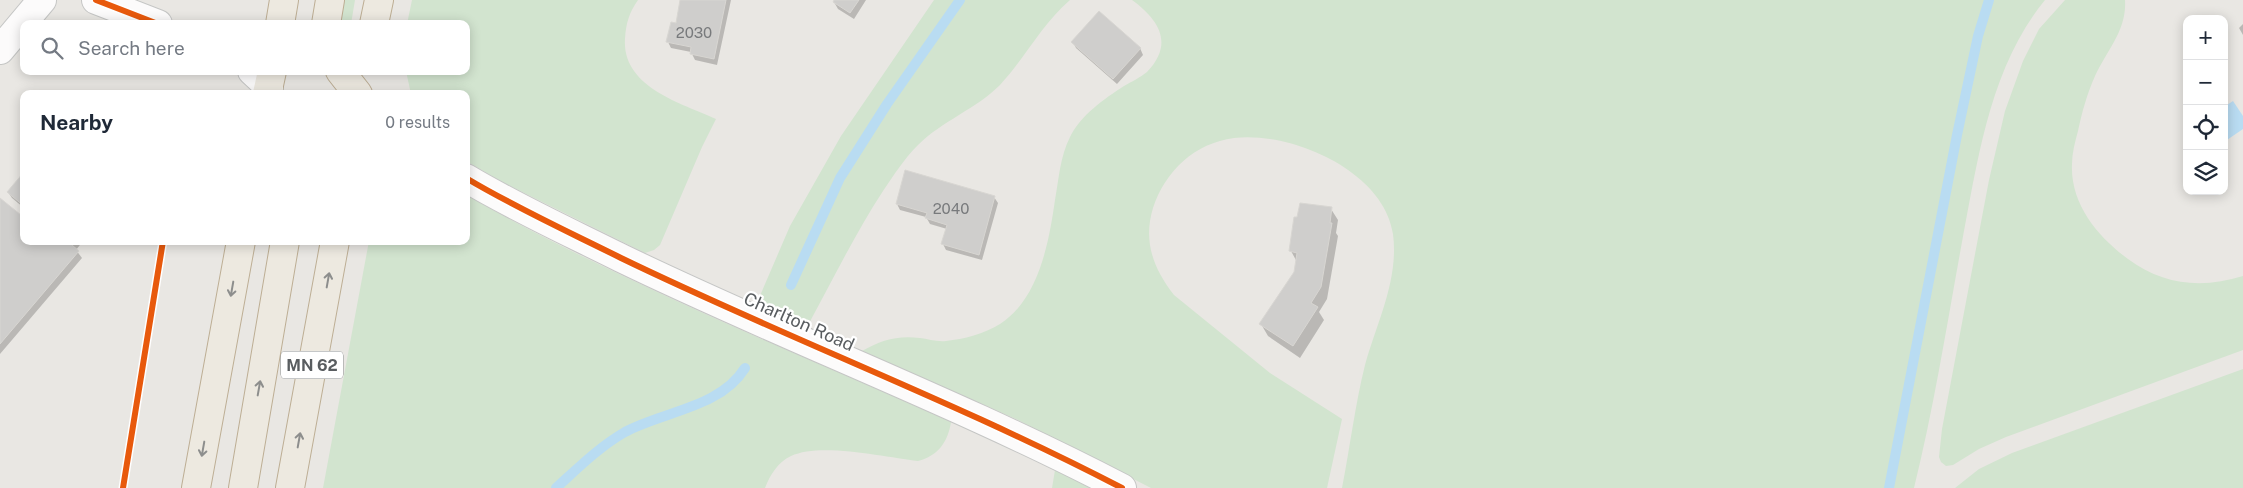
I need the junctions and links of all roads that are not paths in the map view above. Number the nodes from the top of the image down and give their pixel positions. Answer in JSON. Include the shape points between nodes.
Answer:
{"nodes":[{"id":1,"x":42,"y":0,"type":"edge"},
{"id":2,"x":96,"y":0,"type":"edge"},
{"id":3,"x":284,"y":0,"type":"edge"},
{"id":4,"x":330,"y":0,"type":"edge"},
{"id":5,"x":379,"y":0,"type":"edge"},
{"id":6,"x":25,"y":20,"type":"edge"},
{"id":7,"x":148,"y":20,"type":"edge"},
{"id":8,"x":281,"y":20,"type":"edge"},
{"id":9,"x":327,"y":20,"type":"edge"},
{"id":10,"x":375,"y":20,"type":"edge"},
{"id":11,"x":20,"y":26,"type":"edge"},
{"id":12,"x":0,"y":50,"type":"edge"},
{"id":13,"x":343,"y":75,"type":"edge"},
{"id":14,"x":365,"y":75,"type":"edge"},
{"id":15,"x":357,"y":90,"type":"edge"},
{"id":16,"x":361,"y":90,"type":"edge"},
{"id":17,"x":470,"y":180,"type":"edge"},
{"id":18,"x":240,"y":245,"type":"edge"},
{"id":19,"x":284,"y":245,"type":"edge"},
{"id":20,"x":334,"y":245,"type":"edge"},
{"id":21,"x":196,"y":488,"type":"edge"},
{"id":22,"x":243,"y":488,"type":"edge"},
{"id":23,"x":290,"y":488,"type":"edge"},
{"id":24,"x":1122,"y":488,"type":"edge"}],
"edges":[{"from":1,"to":6,"type":"street"},
{"from":2,"to":7,"type":"street"},
{"from":3,"to":8,"type":"highway"},
{"from":4,"to":9,"type":"highway"},
{"from":5,"to":10,"type":"highway"},
{"from":11,"to":12,"type":"street"},
{"from":13,"to":15,"type":"highway"},
{"from":14,"to":16,"type":"highway"},
{"from":17,"to":24,"type":"street","name":"Charlton Road","via":[[658,276],[1012,433]]},
{"from":18,"to":21,"type":"highway","one_way":true},
{"from":22,"to":19,"type":"highway","one_way":true},
{"from":23,"to":20,"type":"highway","number":"MN 62","one_way":true}]}
